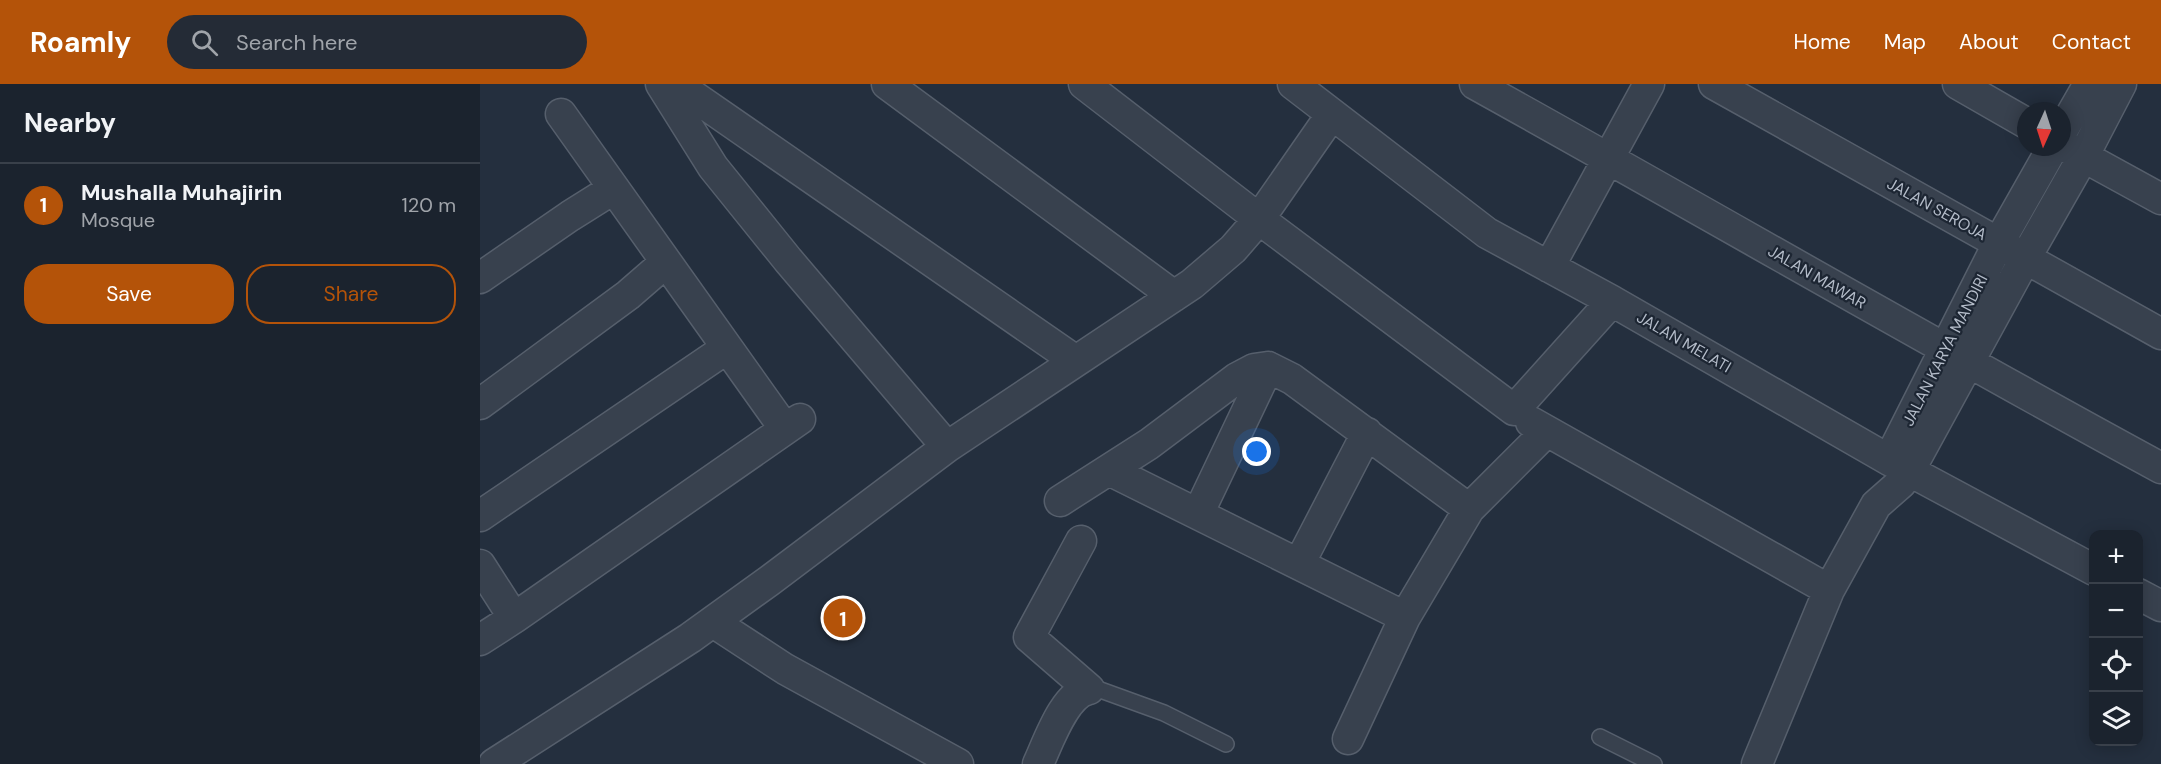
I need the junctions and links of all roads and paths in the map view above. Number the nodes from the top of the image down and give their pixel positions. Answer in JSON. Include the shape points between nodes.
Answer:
{"nodes":[{"id":1,"x":661,"y":84,"type":"edge"},
{"id":2,"x":676,"y":84,"type":"edge"},
{"id":3,"x":887,"y":84,"type":"edge"},
{"id":4,"x":1084,"y":84,"type":"edge"},
{"id":5,"x":1293,"y":84,"type":"edge"},
{"id":6,"x":1475,"y":84,"type":"edge"},
{"id":7,"x":1649,"y":84,"type":"edge"},
{"id":8,"x":1714,"y":84,"type":"edge"},
{"id":9,"x":1958,"y":84,"type":"edge"},
{"id":10,"x":2089,"y":84,"type":"edge"},
{"id":11,"x":2121,"y":84,"type":"edge"},
{"id":12,"x":561,"y":114,"type":"dead end"},
{"id":13,"x":1332,"y":114,"type":"junction"},
{"id":14,"x":2071,"y":115,"type":"edge"},
{"id":15,"x":2017,"y":118,"type":"edge"},
{"id":16,"x":2073,"y":151,"type":"edge"},
{"id":17,"x":2048,"y":156,"type":"edge"},
{"id":18,"x":1609,"y":158,"type":"junction"},
{"id":19,"x":613,"y":189,"type":"junction"},
{"id":20,"x":2161,"y":199,"type":"edge"},
{"id":21,"x":1259,"y":219,"type":"junction"},
{"id":22,"x":1998,"y":244,"type":"junction"},
{"id":23,"x":2026,"y":257,"type":"junction"},
{"id":24,"x":666,"y":262,"type":"junction"},
{"id":25,"x":1549,"y":267,"type":"junction"},
{"id":26,"x":480,"y":278,"type":"edge"},
{"id":27,"x":1174,"y":296,"type":"junction"},
{"id":28,"x":1612,"y":301,"type":"junction"},
{"id":29,"x":2161,"y":334,"type":"edge"},
{"id":30,"x":727,"y":348,"type":"junction"},
{"id":31,"x":1957,"y":357,"type":"junction"},
{"id":32,"x":1076,"y":361,"type":"junction"},
{"id":33,"x":1268,"y":367,"type":"junction"},
{"id":34,"x":480,"y":404,"type":"edge"},
{"id":35,"x":1514,"y":410,"type":"junction"},
{"id":36,"x":1546,"y":432,"type":"junction"},
{"id":37,"x":1367,"y":433,"type":"junction"},
{"id":38,"x":947,"y":447,"type":"junction"},
{"id":39,"x":1896,"y":463,"type":"junction"},
{"id":40,"x":2161,"y":468,"type":"edge"},
{"id":41,"x":1109,"y":470,"type":"junction"},
{"id":42,"x":1060,"y":501,"type":"dead end"},
{"id":43,"x":1469,"y":509,"type":"junction"},
{"id":44,"x":1198,"y":514,"type":"junction"},
{"id":45,"x":480,"y":516,"type":"edge"},
{"id":46,"x":1081,"y":541,"type":"dead end"},
{"id":47,"x":1299,"y":564,"type":"junction"},
{"id":48,"x":480,"y":565,"type":"edge"},
{"id":49,"x":2089,"y":567,"type":"edge"},
{"id":50,"x":1829,"y":590,"type":"junction"},
{"id":51,"x":2143,"y":596,"type":"edge"},
{"id":52,"x":2161,"y":606,"type":"edge"},
{"id":53,"x":1405,"y":617,"type":"junction"},
{"id":54,"x":514,"y":618,"type":"junction"},
{"id":55,"x":713,"y":622,"type":"junction"},
{"id":56,"x":480,"y":640,"type":"edge"},
{"id":57,"x":1089,"y":689,"type":"junction"},
{"id":58,"x":1600,"y":737,"type":"dead end"},
{"id":59,"x":1348,"y":739,"type":"dead end"},
{"id":60,"x":1226,"y":744,"type":"dead end"},
{"id":61,"x":494,"y":764,"type":"edge"},
{"id":62,"x":958,"y":764,"type":"edge"},
{"id":63,"x":1038,"y":764,"type":"edge"},
{"id":64,"x":1654,"y":764,"type":"edge"},
{"id":65,"x":1757,"y":764,"type":"edge"}],
"edges":[{"from":1,"to":38,"type":"street","via":[[713,167]]},
{"from":2,"to":32,"type":"street"},
{"from":3,"to":27,"type":"street"},
{"from":4,"to":21,"type":"street"},
{"from":5,"to":13,"type":"street","name":"JALAN MELATI"},
{"from":6,"to":18,"type":"street","name":"JALAN MAWAR"},
{"from":7,"to":18,"type":"street"},
{"from":8,"to":22,"type":"street","name":"JALAN SEROJA"},
{"from":9,"to":15,"type":"street"},
{"from":10,"to":14,"type":"street"},
{"from":11,"to":16,"type":"street"},
{"from":12,"to":19,"type":"street"},
{"from":13,"to":21,"type":"street"},
{"from":13,"to":25,"type":"street","name":"JALAN MELATI","via":[[1487,233]]},
{"from":16,"to":20,"type":"street"},
{"from":16,"to":23,"type":"street"},
{"from":17,"to":22,"type":"street","name":"JALAN KARYA MANDIRI"},
{"from":18,"to":25,"type":"street"},
{"from":18,"to":31,"type":"street","name":"JALAN MAWAR"},
{"from":19,"to":24,"type":"street"},
{"from":19,"to":26,"type":"street"},
{"from":21,"to":27,"type":"street","via":[[1233,249]]},
{"from":21,"to":35,"type":"street"},
{"from":22,"to":23,"type":"street","name":"JALAN SEROJA"},
{"from":22,"to":31,"type":"street","name":"JALAN KARYA MANDIRI"},
{"from":23,"to":29,"type":"street","name":"JALAN SEROJA"},
{"from":23,"to":31,"type":"street"},
{"from":24,"to":30,"type":"street"},
{"from":24,"to":34,"type":"street","via":[[628,295]]},
{"from":25,"to":28,"type":"street","name":"JALAN MELATI"},
{"from":27,"to":32,"type":"street"},
{"from":28,"to":35,"type":"street"},
{"from":28,"to":39,"type":"street","name":"JALAN MELATI"},
{"from":30,"to":45,"type":"street"},
{"from":30,"to":54,"type":"street","via":[[793,424]]},
{"from":31,"to":39,"type":"street"},
{"from":31,"to":40,"type":"street","name":"JALAN MAWAR"},
{"from":32,"to":38,"type":"street"},
{"from":33,"to":37,"type":"street","via":[[1292,379]]},
{"from":33,"to":41,"type":"street","via":[[1237,378]]},
{"from":33,"to":44,"type":"street"},
{"from":35,"to":36,"type":"street"},
{"from":36,"to":43,"type":"street"},
{"from":36,"to":50,"type":"street"},
{"from":37,"to":43,"type":"street"},
{"from":37,"to":47,"type":"street"},
{"from":38,"to":55,"type":"street"},
{"from":39,"to":49,"type":"street","name":"JALAN MELATI"},
{"from":39,"to":50,"type":"street","via":[[1901,483],[1876,505]]},
{"from":41,"to":42,"type":"street"},
{"from":41,"to":44,"type":"street"},
{"from":43,"to":53,"type":"street"},
{"from":44,"to":47,"type":"street"},
{"from":46,"to":57,"type":"street","via":[[1029,637]]},
{"from":47,"to":53,"type":"street"},
{"from":48,"to":54,"type":"street"},
{"from":50,"to":65,"type":"street"},
{"from":51,"to":52,"type":"street"},
{"from":53,"to":59,"type":"street"},
{"from":54,"to":56,"type":"street"},
{"from":55,"to":61,"type":"street"},
{"from":55,"to":62,"type":"street","via":[[785,669]]},
{"from":57,"to":60,"type":"lane","via":[[1095,687],[1164,713]]},
{"from":57,"to":63,"type":"street","via":[[1081,690],[1066,706]]},
{"from":58,"to":64,"type":"lane"}]}
